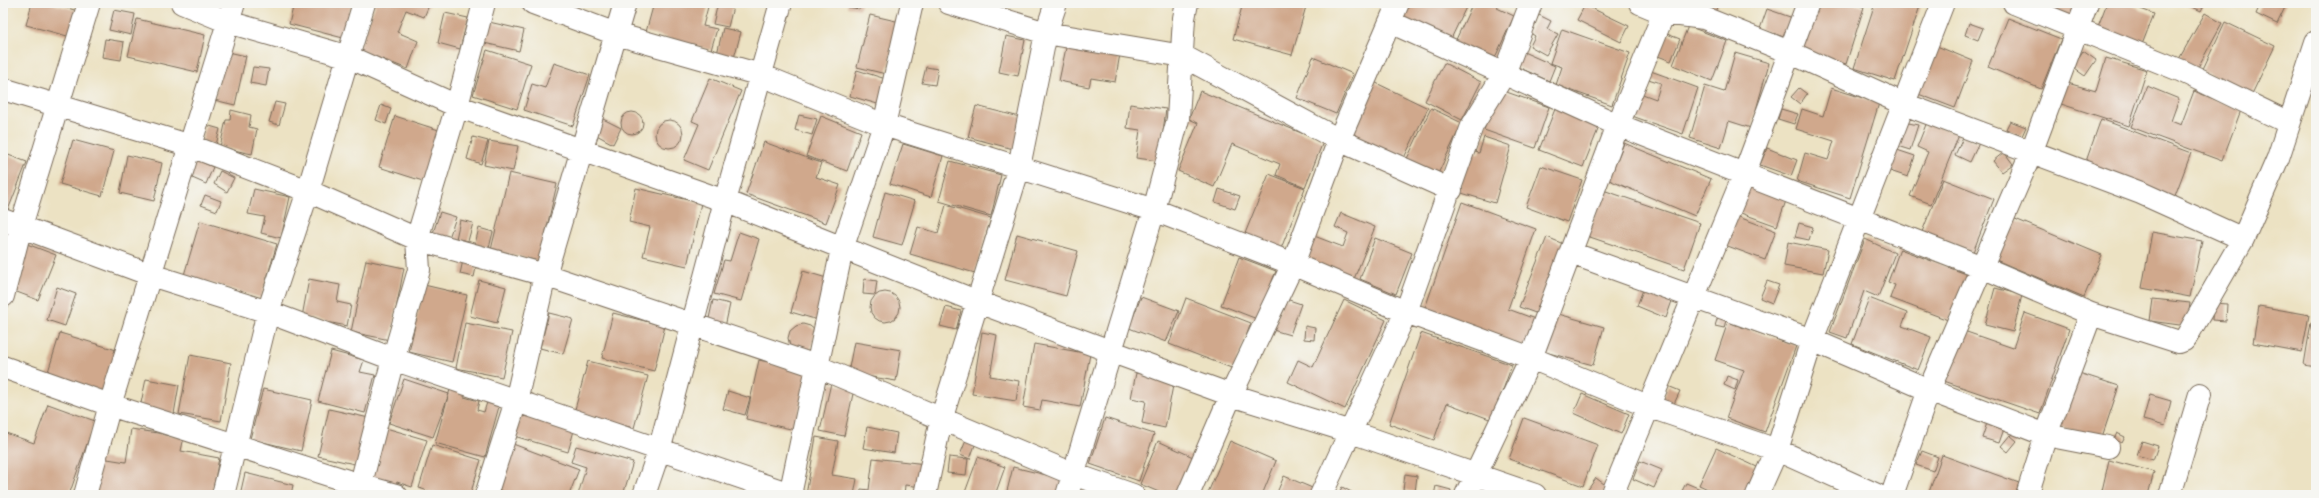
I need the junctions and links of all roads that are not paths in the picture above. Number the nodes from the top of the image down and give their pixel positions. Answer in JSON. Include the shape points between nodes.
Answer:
{"nodes":[{"id":1,"x":89,"y":3,"type":"edge"},
{"id":2,"x":182,"y":3,"type":"edge"},
{"id":3,"x":364,"y":3,"type":"edge"},
{"id":4,"x":484,"y":3,"type":"edge"},
{"id":5,"x":533,"y":3,"type":"edge"},
{"id":6,"x":625,"y":3,"type":"edge"},
{"id":7,"x":781,"y":3,"type":"edge"},
{"id":8,"x":912,"y":3,"type":"edge"},
{"id":9,"x":949,"y":3,"type":"edge"},
{"id":10,"x":1056,"y":3,"type":"edge"},
{"id":11,"x":1187,"y":3,"type":"edge"},
{"id":12,"x":1531,"y":3,"type":"edge"},
{"id":13,"x":1640,"y":3,"type":"edge"},
{"id":14,"x":1808,"y":3,"type":"edge"},
{"id":15,"x":1943,"y":3,"type":"edge"},
{"id":16,"x":2014,"y":3,"type":"edge"},
{"id":17,"x":2087,"y":3,"type":"edge"},
{"id":18,"x":1666,"y":8,"type":"edge"},
{"id":19,"x":1394,"y":12,"type":"edge"},
{"id":20,"x":231,"y":13,"type":"edge"},
{"id":21,"x":2075,"y":29,"type":"junction"},
{"id":22,"x":1046,"y":33,"type":"junction"},
{"id":23,"x":616,"y":34,"type":"junction"},
{"id":24,"x":2316,"y":42,"type":"edge"},
{"id":25,"x":1789,"y":52,"type":"junction"},
{"id":26,"x":1183,"y":56,"type":"junction"},
{"id":27,"x":349,"y":57,"type":"junction"},
{"id":28,"x":1504,"y":74,"type":"junction"},
{"id":29,"x":762,"y":75,"type":"junction"},
{"id":30,"x":3,"y":90,"type":"edge"},
{"id":31,"x":1904,"y":104,"type":"junction"},
{"id":32,"x":58,"y":106,"type":"junction"},
{"id":33,"x":457,"y":106,"type":"junction"},
{"id":34,"x":2289,"y":123,"type":"junction"},
{"id":35,"x":884,"y":125,"type":"junction"},
{"id":36,"x":1618,"y":125,"type":"junction"},
{"id":37,"x":1339,"y":140,"type":"junction"},
{"id":38,"x":191,"y":146,"type":"junction"},
{"id":39,"x":583,"y":152,"type":"junction"},
{"id":40,"x":2031,"y":153,"type":"junction"},
{"id":41,"x":1019,"y":167,"type":"junction"},
{"id":42,"x":1744,"y":175,"type":"junction"},
{"id":43,"x":1451,"y":190,"type":"junction"},
{"id":44,"x":308,"y":191,"type":"junction"},
{"id":45,"x":725,"y":201,"type":"junction"},
{"id":46,"x":1154,"y":210,"type":"junction"},
{"id":47,"x":1860,"y":218,"type":"junction"},
{"id":48,"x":12,"y":223,"type":"edge"},
{"id":49,"x":417,"y":239,"type":"junction"},
{"id":50,"x":2243,"y":239,"type":"junction"},
{"id":51,"x":842,"y":249,"type":"junction"},
{"id":52,"x":1571,"y":253,"type":"junction"},
{"id":53,"x":1293,"y":264,"type":"junction"},
{"id":54,"x":1982,"y":267,"type":"junction"},
{"id":55,"x":151,"y":275,"type":"junction"},
{"id":56,"x":545,"y":275,"type":"junction"},
{"id":57,"x":3,"y":296,"type":"edge"},
{"id":58,"x":1694,"y":296,"type":"junction"},
{"id":59,"x":978,"y":302,"type":"junction"},
{"id":60,"x":268,"y":312,"type":"junction"},
{"id":61,"x":1406,"y":312,"type":"junction"},
{"id":62,"x":2091,"y":314,"type":"junction"},
{"id":63,"x":692,"y":325,"type":"junction"},
{"id":64,"x":1812,"y":340,"type":"junction"},
{"id":65,"x":1110,"y":351,"type":"junction"},
{"id":66,"x":1531,"y":358,"type":"junction"},
{"id":67,"x":393,"y":359,"type":"junction"},
{"id":68,"x":816,"y":366,"type":"junction"},
{"id":69,"x":3,"y":367,"type":"edge"},
{"id":70,"x":1929,"y":390,"type":"junction"},
{"id":71,"x":2200,"y":394,"type":"dead end"},
{"id":72,"x":1230,"y":395,"type":"junction"},
{"id":73,"x":516,"y":401,"type":"junction"},
{"id":74,"x":110,"y":405,"type":"junction"},
{"id":75,"x":1650,"y":407,"type":"junction"},
{"id":76,"x":941,"y":420,"type":"junction"},
{"id":77,"x":1351,"y":432,"type":"junction"},
{"id":78,"x":2046,"y":435,"type":"junction"},
{"id":79,"x":235,"y":444,"type":"junction"},
{"id":80,"x":2108,"y":447,"type":"dead end"},
{"id":81,"x":1778,"y":450,"type":"junction"},
{"id":82,"x":659,"y":451,"type":"junction"},
{"id":83,"x":1073,"y":474,"type":"junction"},
{"id":84,"x":1474,"y":475,"type":"junction"},
{"id":85,"x":359,"y":490,"type":"edge"},
{"id":86,"x":85,"y":495,"type":"edge"},
{"id":87,"x":223,"y":495,"type":"edge"},
{"id":88,"x":396,"y":495,"type":"edge"},
{"id":89,"x":486,"y":495,"type":"edge"},
{"id":90,"x":644,"y":495,"type":"edge"},
{"id":91,"x":791,"y":495,"type":"edge"},
{"id":92,"x":925,"y":495,"type":"edge"},
{"id":93,"x":1068,"y":495,"type":"edge"},
{"id":94,"x":1133,"y":495,"type":"edge"},
{"id":95,"x":1188,"y":495,"type":"edge"},
{"id":96,"x":1321,"y":495,"type":"edge"},
{"id":97,"x":1466,"y":495,"type":"edge"},
{"id":98,"x":1535,"y":495,"type":"edge"},
{"id":99,"x":1612,"y":495,"type":"edge"},
{"id":100,"x":1757,"y":495,"type":"edge"},
{"id":101,"x":1877,"y":495,"type":"edge"},
{"id":102,"x":1892,"y":495,"type":"edge"},
{"id":103,"x":2027,"y":495,"type":"edge"},
{"id":104,"x":2170,"y":495,"type":"edge"}],
"edges":[{"from":1,"to":32,"type":"street"},
{"from":2,"to":20,"type":"street"},
{"from":3,"to":27,"type":"street"},
{"from":4,"to":33,"type":"street"},
{"from":5,"to":23,"type":"street"},
{"from":6,"to":23,"type":"street"},
{"from":7,"to":29,"type":"street"},
{"from":8,"to":35,"type":"street"},
{"from":9,"to":22,"type":"street"},
{"from":10,"to":22,"type":"street"},
{"from":11,"to":26,"type":"street"},
{"from":12,"to":28,"type":"street"},
{"from":13,"to":18,"type":"street"},
{"from":14,"to":25,"type":"street"},
{"from":15,"to":31,"type":"street"},
{"from":16,"to":21,"type":"street"},
{"from":17,"to":21,"type":"street"},
{"from":18,"to":25,"type":"street","via":[[1704,18]]},
{"from":18,"to":36,"type":"street"},
{"from":19,"to":28,"type":"street"},
{"from":19,"to":37,"type":"street"},
{"from":20,"to":27,"type":"street"},
{"from":20,"to":38,"type":"street"},
{"from":21,"to":34,"type":"street","via":[[2182,71]]},
{"from":21,"to":40,"type":"street"},
{"from":22,"to":26,"type":"street"},
{"from":22,"to":41,"type":"street"},
{"from":23,"to":29,"type":"street"},
{"from":23,"to":39,"type":"street"},
{"from":24,"to":34,"type":"street"},
{"from":25,"to":31,"type":"street"},
{"from":25,"to":42,"type":"street"},
{"from":26,"to":37,"type":"street"},
{"from":26,"to":46,"type":"street","via":[[1178,119]]},
{"from":27,"to":33,"type":"street"},
{"from":27,"to":44,"type":"street"},
{"from":28,"to":36,"type":"street"},
{"from":28,"to":43,"type":"street","via":[[1472,126]]},
{"from":29,"to":35,"type":"street"},
{"from":29,"to":45,"type":"street"},
{"from":30,"to":32,"type":"street"},
{"from":31,"to":40,"type":"street"},
{"from":31,"to":47,"type":"street"},
{"from":32,"to":38,"type":"street"},
{"from":32,"to":48,"type":"street"},
{"from":33,"to":39,"type":"street"},
{"from":33,"to":49,"type":"street"},
{"from":34,"to":50,"type":"street","via":[[2278,158]]},
{"from":35,"to":41,"type":"street"},
{"from":35,"to":51,"type":"street"},
{"from":36,"to":42,"type":"street"},
{"from":36,"to":52,"type":"street"},
{"from":37,"to":43,"type":"street"},
{"from":37,"to":53,"type":"street"},
{"from":38,"to":44,"type":"street"},
{"from":38,"to":55,"type":"street"},
{"from":39,"to":45,"type":"street"},
{"from":39,"to":56,"type":"street"},
{"from":40,"to":50,"type":"street","via":[[2141,192]]},
{"from":40,"to":54,"type":"street"},
{"from":41,"to":46,"type":"street"},
{"from":41,"to":59,"type":"street"},
{"from":42,"to":47,"type":"street"},
{"from":42,"to":58,"type":"street"},
{"from":43,"to":61,"type":"street"},
{"from":44,"to":49,"type":"street"},
{"from":44,"to":60,"type":"street"},
{"from":45,"to":51,"type":"street"},
{"from":45,"to":63,"type":"street"},
{"from":46,"to":53,"type":"street"},
{"from":46,"to":65,"type":"street"},
{"from":47,"to":54,"type":"street"},
{"from":47,"to":64,"type":"street"},
{"from":48,"to":55,"type":"street"},
{"from":48,"to":57,"type":"street"},
{"from":49,"to":56,"type":"street"},
{"from":49,"to":67,"type":"street","via":[[419,270]]},
{"from":50,"to":62,"type":"street","via":[[2184,340],[2178,342]]},
{"from":51,"to":59,"type":"street"},
{"from":51,"to":68,"type":"street"},
{"from":52,"to":58,"type":"street"},
{"from":52,"to":66,"type":"street"},
{"from":53,"to":61,"type":"street"},
{"from":53,"to":72,"type":"street"},
{"from":54,"to":62,"type":"street"},
{"from":54,"to":70,"type":"street"},
{"from":55,"to":60,"type":"street"},
{"from":55,"to":74,"type":"street"},
{"from":56,"to":63,"type":"street"},
{"from":56,"to":73,"type":"street"},
{"from":58,"to":64,"type":"street"},
{"from":58,"to":75,"type":"street"},
{"from":59,"to":65,"type":"street"},
{"from":59,"to":76,"type":"street"},
{"from":60,"to":67,"type":"street"},
{"from":60,"to":79,"type":"street"},
{"from":61,"to":66,"type":"street"},
{"from":61,"to":77,"type":"street"},
{"from":62,"to":78,"type":"street"},
{"from":63,"to":68,"type":"street"},
{"from":63,"to":82,"type":"street"},
{"from":64,"to":70,"type":"street"},
{"from":64,"to":81,"type":"street"},
{"from":65,"to":72,"type":"street"},
{"from":65,"to":83,"type":"street"},
{"from":66,"to":75,"type":"street"},
{"from":66,"to":84,"type":"street"},
{"from":67,"to":73,"type":"street"},
{"from":67,"to":85,"type":"street"},
{"from":68,"to":76,"type":"street"},
{"from":68,"to":91,"type":"street"},
{"from":69,"to":74,"type":"street"},
{"from":70,"to":78,"type":"street"},
{"from":70,"to":102,"type":"street"},
{"from":71,"to":104,"type":"street"},
{"from":72,"to":77,"type":"street"},
{"from":72,"to":95,"type":"street"},
{"from":73,"to":82,"type":"street"},
{"from":73,"to":89,"type":"street"},
{"from":74,"to":79,"type":"street"},
{"from":74,"to":86,"type":"street"},
{"from":75,"to":81,"type":"street"},
{"from":75,"to":99,"type":"street"},
{"from":76,"to":83,"type":"street"},
{"from":76,"to":92,"type":"street"},
{"from":77,"to":84,"type":"street"},
{"from":77,"to":96,"type":"street"},
{"from":78,"to":80,"type":"street"},
{"from":78,"to":103,"type":"street"},
{"from":79,"to":85,"type":"street"},
{"from":79,"to":87,"type":"street"},
{"from":81,"to":100,"type":"street"},
{"from":81,"to":101,"type":"street"},
{"from":82,"to":90,"type":"street"},
{"from":82,"to":91,"type":"street"},
{"from":83,"to":93,"type":"street"},
{"from":83,"to":94,"type":"street"},
{"from":84,"to":97,"type":"street"},
{"from":84,"to":98,"type":"street"},
{"from":85,"to":88,"type":"street"}]}
